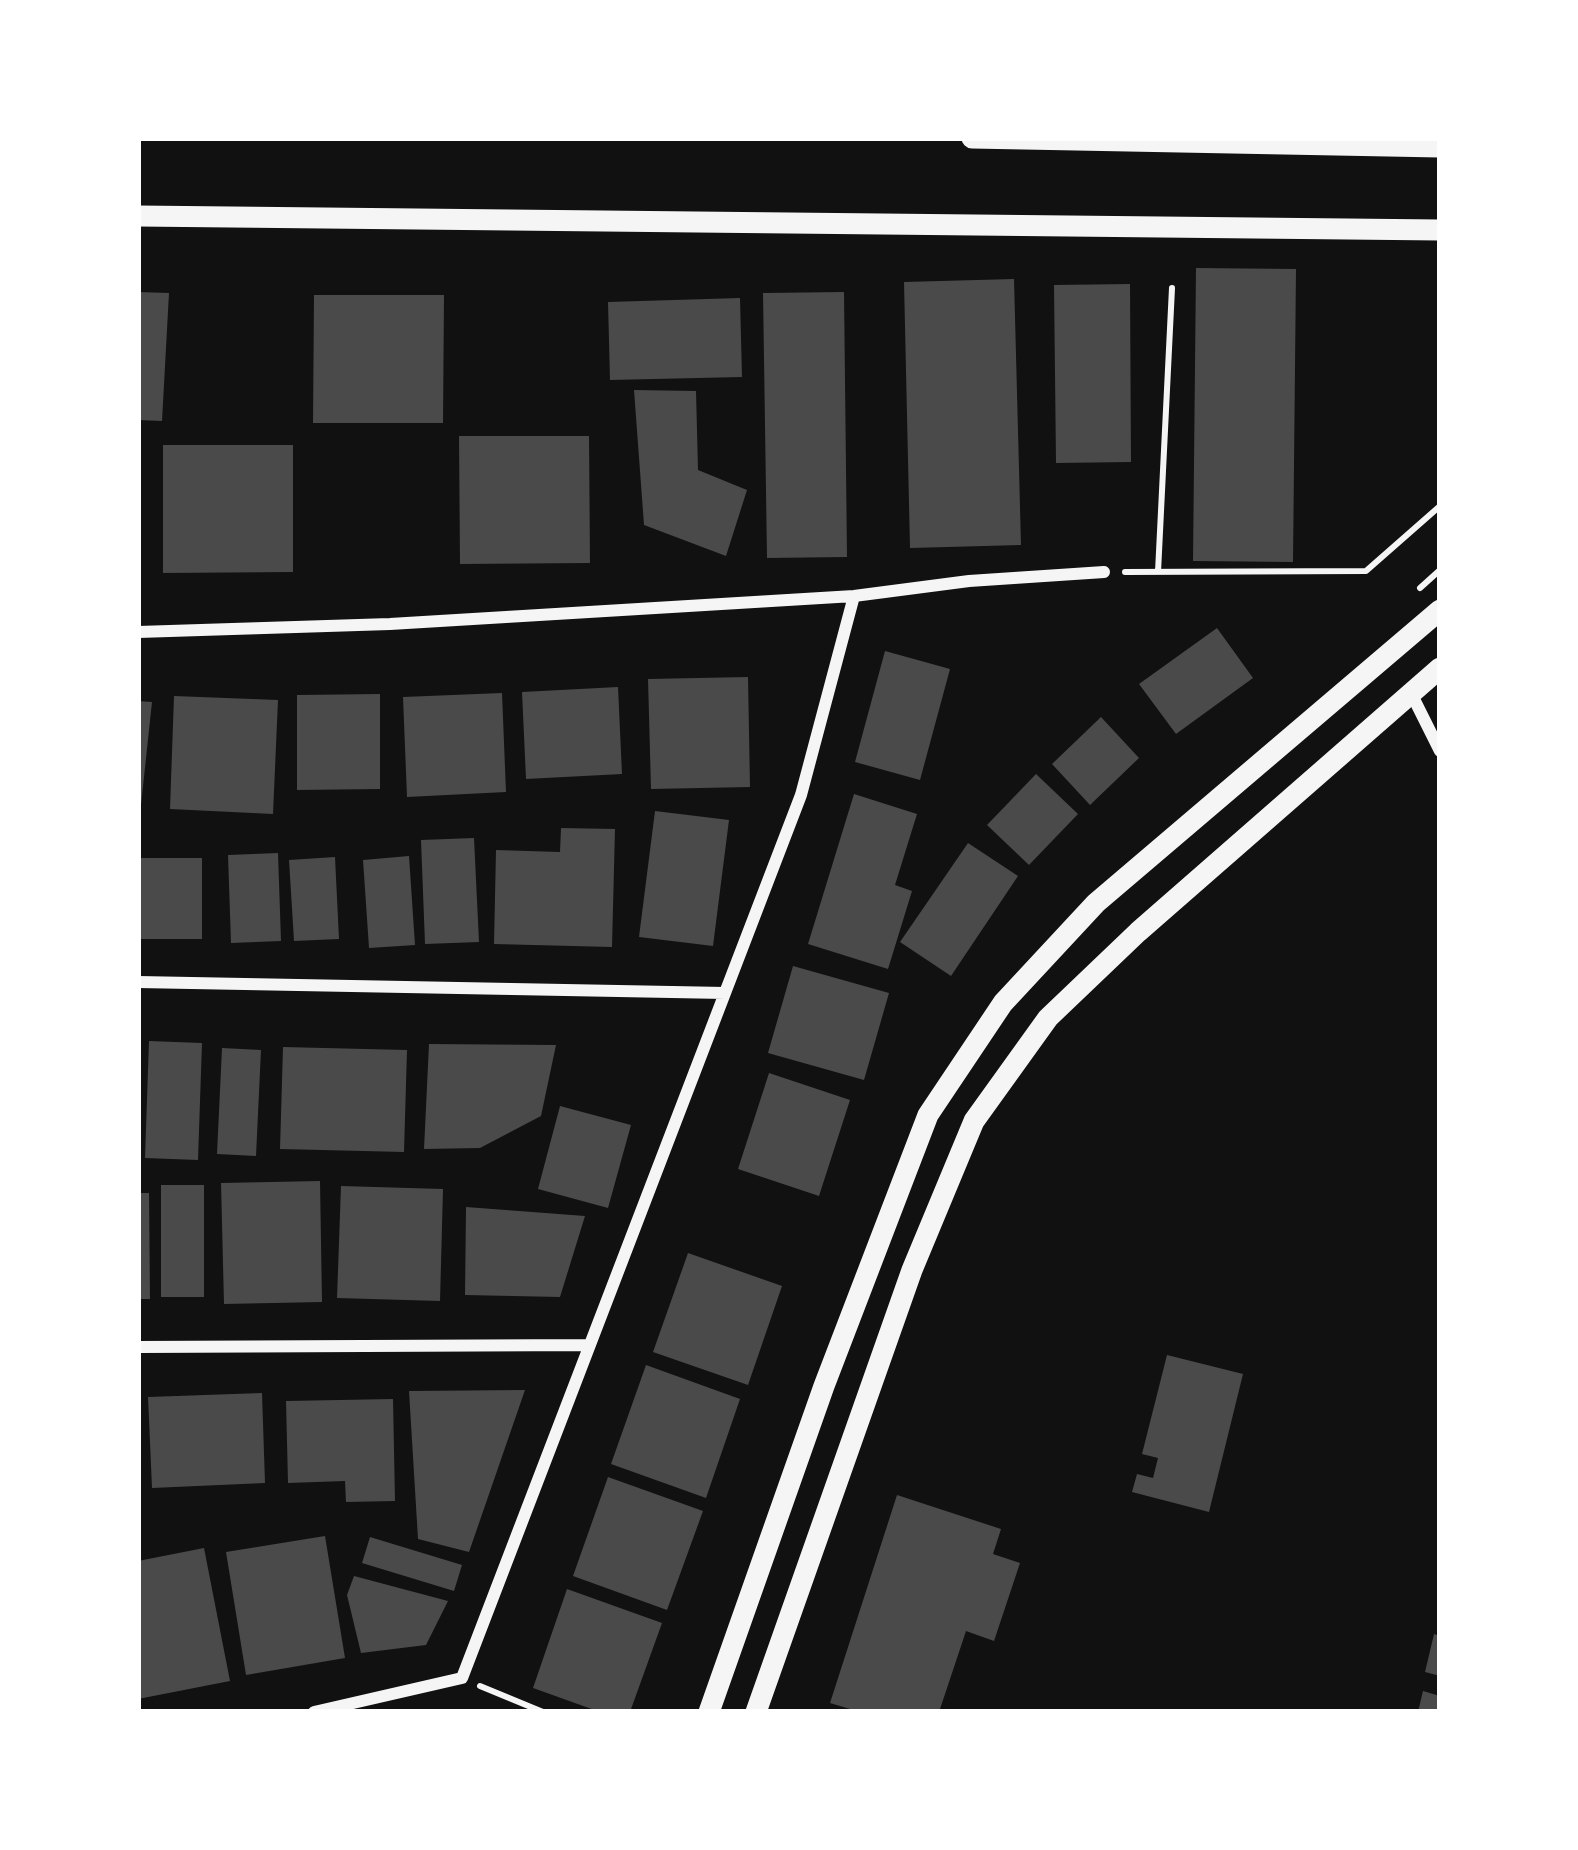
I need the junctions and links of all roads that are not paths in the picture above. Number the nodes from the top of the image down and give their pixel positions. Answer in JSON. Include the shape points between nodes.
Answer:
{"nodes":[{"id":1,"x":972,"y":138,"type":"edge"},
{"id":2,"x":1440,"y":147,"type":"edge"},
{"id":3,"x":138,"y":216,"type":"edge"},
{"id":4,"x":1440,"y":230,"type":"edge"},
{"id":5,"x":1104,"y":572,"type":"road end"},
{"id":6,"x":854,"y":596,"type":"junction"},
{"id":7,"x":1440,"y":610,"type":"edge"},
{"id":8,"x":138,"y":632,"type":"edge"},
{"id":9,"x":1440,"y":668,"type":"edge"},
{"id":10,"x":1411,"y":693,"type":"junction"},
{"id":11,"x":1440,"y":751,"type":"edge"},
{"id":12,"x":138,"y":982,"type":"edge"},
{"id":13,"x":725,"y":993,"type":"junction"},
{"id":14,"x":590,"y":1345,"type":"junction"},
{"id":15,"x":138,"y":1347,"type":"edge"},
{"id":16,"x":314,"y":1712,"type":"edge"},
{"id":17,"x":709,"y":1712,"type":"edge"},
{"id":18,"x":756,"y":1712,"type":"edge"}],
"edges":[{"from":1,"to":2,"type":"street"},
{"from":3,"to":4,"type":"street"},
{"from":5,"to":6,"type":"street"},
{"from":6,"to":8,"type":"street"},
{"from":6,"to":13,"type":"street","via":[[801,795]]},
{"from":7,"to":17,"type":"street","via":[[1096,903],[1003,1003],[928,1115]]},
{"from":9,"to":10,"type":"street"},
{"from":10,"to":11,"type":"street"},
{"from":10,"to":18,"type":"street","via":[[1048,1018],[974,1121],[912,1270]]},
{"from":12,"to":13,"type":"street"},
{"from":13,"to":14,"type":"street"},
{"from":14,"to":15,"type":"street"},
{"from":14,"to":16,"type":"street","via":[[462,1678]]}]}
